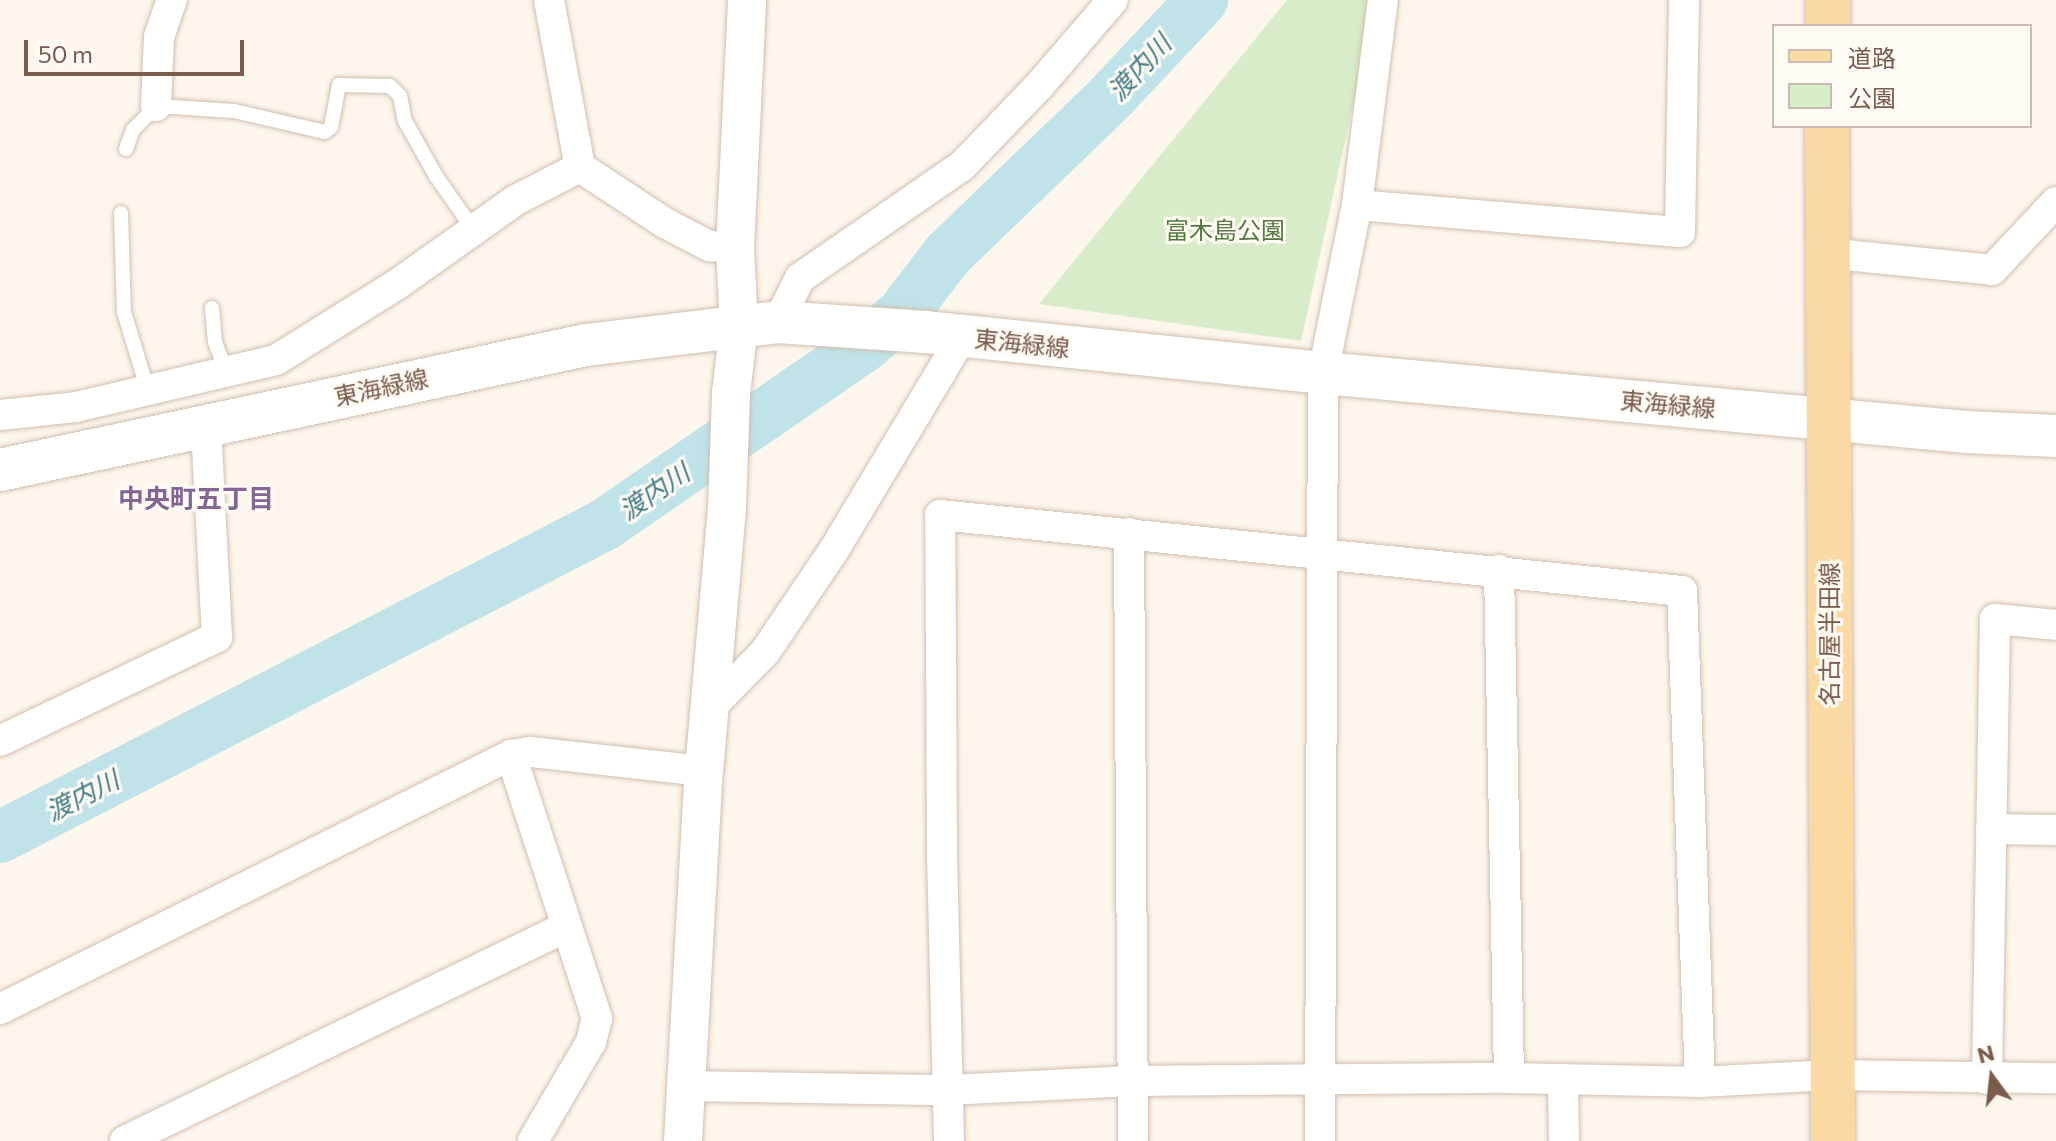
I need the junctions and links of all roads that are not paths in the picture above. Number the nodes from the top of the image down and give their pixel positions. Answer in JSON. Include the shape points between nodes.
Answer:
{"nodes":[{"id":1,"x":172,"y":0,"type":"edge"},
{"id":2,"x":549,"y":0,"type":"edge"},
{"id":3,"x":747,"y":0,"type":"edge"},
{"id":4,"x":1113,"y":0,"type":"edge"},
{"id":5,"x":1383,"y":0,"type":"edge"},
{"id":6,"x":1684,"y":0,"type":"edge"},
{"id":7,"x":1828,"y":0,"type":"edge"},
{"id":8,"x":1828,"y":24,"type":"edge"},
{"id":9,"x":156,"y":106,"type":"junction"},
{"id":10,"x":1827,"y":128,"type":"edge"},
{"id":11,"x":126,"y":149,"type":"dead end"},
{"id":12,"x":580,"y":167,"type":"junction"},
{"id":13,"x":2056,"y":202,"type":"edge"},
{"id":14,"x":1357,"y":205,"type":"junction"},
{"id":15,"x":121,"y":213,"type":"dead end"},
{"id":16,"x":473,"y":229,"type":"junction"},
{"id":17,"x":735,"y":248,"type":"junction"},
{"id":18,"x":1826,"y":253,"type":"junction"},
{"id":19,"x":212,"y":308,"type":"dead end"},
{"id":20,"x":759,"y":325,"type":"junction"},
{"id":21,"x":944,"y":334,"type":"junction"},
{"id":22,"x":227,"y":373,"type":"junction"},
{"id":23,"x":1323,"y":373,"type":"junction"},
{"id":24,"x":148,"y":391,"type":"junction"},
{"id":25,"x":0,"y":415,"type":"edge"},
{"id":26,"x":1828,"y":418,"type":"junction"},
{"id":27,"x":206,"y":424,"type":"junction"},
{"id":28,"x":2056,"y":436,"type":"edge"},
{"id":29,"x":0,"y":470,"type":"edge"},
{"id":30,"x":1129,"y":533,"type":"junction"},
{"id":31,"x":1322,"y":554,"type":"junction"},
{"id":32,"x":1499,"y":570,"type":"junction"},
{"id":33,"x":2056,"y":625,"type":"edge"},
{"id":34,"x":710,"y":708,"type":"junction"},
{"id":35,"x":0,"y":741,"type":"edge"},
{"id":36,"x":511,"y":755,"type":"junction"},
{"id":37,"x":704,"y":771,"type":"junction"},
{"id":38,"x":1991,"y":829,"type":"junction"},
{"id":39,"x":2056,"y":830,"type":"edge"},
{"id":40,"x":565,"y":927,"type":"junction"},
{"id":41,"x":0,"y":1009,"type":"edge"},
{"id":42,"x":1831,"y":1075,"type":"junction"},
{"id":43,"x":1509,"y":1078,"type":"junction"},
{"id":44,"x":2056,"y":1078,"type":"edge"},
{"id":45,"x":1563,"y":1079,"type":"junction"},
{"id":46,"x":1987,"y":1079,"type":"junction"},
{"id":47,"x":1318,"y":1080,"type":"junction"},
{"id":48,"x":1132,"y":1081,"type":"junction"},
{"id":49,"x":1700,"y":1082,"type":"junction"},
{"id":50,"x":685,"y":1086,"type":"junction"},
{"id":51,"x":948,"y":1090,"type":"junction"},
{"id":52,"x":125,"y":1141,"type":"edge"},
{"id":53,"x":533,"y":1141,"type":"edge"},
{"id":54,"x":683,"y":1141,"type":"edge"},
{"id":55,"x":949,"y":1141,"type":"edge"},
{"id":56,"x":1133,"y":1141,"type":"edge"},
{"id":57,"x":1320,"y":1141,"type":"edge"},
{"id":58,"x":1564,"y":1141,"type":"edge"},
{"id":59,"x":1833,"y":1141,"type":"edge"}],
"edges":[{"from":1,"to":9,"type":"street","via":[[159,37]]},
{"from":2,"to":12,"type":"street"},
{"from":3,"to":17,"type":"street"},
{"from":4,"to":20,"type":"street","via":[[962,166],[800,278]]},
{"from":5,"to":14,"type":"street"},
{"from":6,"to":14,"type":"street","via":[[1680,232]]},
{"from":7,"to":8,"type":"main road"},
{"from":9,"to":11,"type":"lane","via":[[133,130]]},
{"from":9,"to":16,"type":"lane","via":[[234,111],[325,132],[331,127],[339,85],[390,86],[400,96],[405,121],[436,176]]},
{"from":10,"to":18,"type":"main road","name":"名古屋半田線"},
{"from":12,"to":16,"type":"street"},
{"from":12,"to":17,"type":"street","via":[[687,235],[709,246]]},
{"from":13,"to":18,"type":"street","via":[[1992,270]]},
{"from":14,"to":23,"type":"street"},
{"from":15,"to":24,"type":"lane","via":[[124,312]]},
{"from":16,"to":22,"type":"street","via":[[276,360]]},
{"from":17,"to":20,"type":"street"},
{"from":18,"to":26,"type":"main road","name":"名古屋半田線"},
{"from":19,"to":22,"type":"lane","via":[[215,342]]},
{"from":20,"to":21,"type":"main road","name":"東海緑線"},
{"from":20,"to":27,"type":"main road","name":"東海緑線","via":[[586,345]]},
{"from":20,"to":34,"type":"street","via":[[731,393]]},
{"from":21,"to":23,"type":"main road","name":"東海緑線"},
{"from":21,"to":34,"type":"street","via":[[834,550],[765,652]]},
{"from":22,"to":24,"type":"street"},
{"from":23,"to":26,"type":"main road","name":"東海緑線"},
{"from":23,"to":31,"type":"street"},
{"from":24,"to":25,"type":"street","via":[[76,407]]},
{"from":26,"to":28,"type":"main road","name":"東海緑線"},
{"from":26,"to":42,"type":"main road","name":"名古屋半田線"},
{"from":27,"to":29,"type":"main road","name":"東海緑線"},
{"from":27,"to":35,"type":"street","via":[[217,637]]},
{"from":30,"to":31,"type":"street"},
{"from":30,"to":48,"type":"street"},
{"from":30,"to":51,"type":"street","via":[[940,515]]},
{"from":31,"to":32,"type":"street"},
{"from":31,"to":47,"type":"street"},
{"from":32,"to":43,"type":"street"},
{"from":32,"to":49,"type":"street","via":[[1682,591]]},
{"from":33,"to":38,"type":"street","via":[[1995,619]]},
{"from":34,"to":37,"type":"street"},
{"from":36,"to":37,"type":"street","via":[[531,752]]},
{"from":36,"to":40,"type":"street"},
{"from":36,"to":41,"type":"street"},
{"from":37,"to":50,"type":"street"},
{"from":38,"to":39,"type":"street"},
{"from":38,"to":46,"type":"street"},
{"from":40,"to":52,"type":"street"},
{"from":40,"to":53,"type":"street","via":[[597,1018],[591,1042]]},
{"from":42,"to":46,"type":"street"},
{"from":42,"to":49,"type":"street"},
{"from":42,"to":59,"type":"main road","name":"名古屋半田線"},
{"from":43,"to":45,"type":"street"},
{"from":43,"to":47,"type":"street"},
{"from":44,"to":46,"type":"street"},
{"from":45,"to":49,"type":"street"},
{"from":45,"to":58,"type":"street"},
{"from":47,"to":48,"type":"street"},
{"from":47,"to":57,"type":"street"},
{"from":48,"to":51,"type":"street"},
{"from":48,"to":56,"type":"street"},
{"from":50,"to":51,"type":"street"},
{"from":50,"to":54,"type":"street"},
{"from":51,"to":55,"type":"street"}]}
